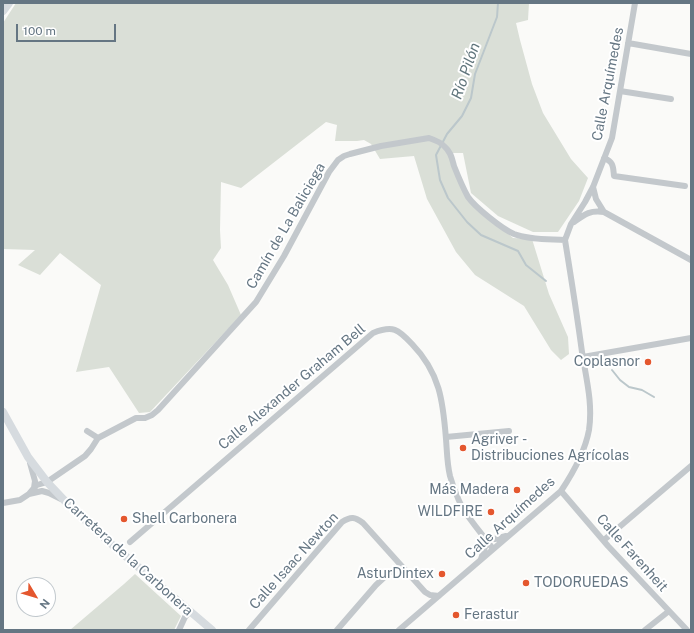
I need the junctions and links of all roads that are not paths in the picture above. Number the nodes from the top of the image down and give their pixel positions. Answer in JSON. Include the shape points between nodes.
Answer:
{"nodes":[{"id":1,"x":9,"y":3,"type":"edge"},
{"id":2,"x":635,"y":3,"type":"edge"},
{"id":3,"x":3,"y":11,"type":"edge"},
{"id":4,"x":628,"y":43,"type":"junction"},
{"id":5,"x":691,"y":54,"type":"edge"},
{"id":6,"x":620,"y":91,"type":"junction"},
{"id":7,"x":671,"y":99,"type":"dead end"},
{"id":8,"x":604,"y":158,"type":"junction"},
{"id":9,"x":685,"y":186,"type":"dead end"},
{"id":10,"x":592,"y":187,"type":"junction"},
{"id":11,"x":604,"y":212,"type":"junction"},
{"id":12,"x":571,"y":224,"type":"junction"},
{"id":13,"x":565,"y":240,"type":"junction"},
{"id":14,"x":691,"y":260,"type":"edge"},
{"id":15,"x":691,"y":338,"type":"edge"},
{"id":16,"x":583,"y":357,"type":"junction"},
{"id":17,"x":3,"y":412,"type":"edge"},
{"id":18,"x":87,"y":430,"type":"dead end"},
{"id":19,"x":509,"y":431,"type":"dead end"},
{"id":20,"x":446,"y":437,"type":"junction"},
{"id":21,"x":98,"y":438,"type":"junction"},
{"id":22,"x":28,"y":457,"type":"junction"},
{"id":23,"x":691,"y":466,"type":"edge"},
{"id":24,"x":47,"y":482,"type":"junction"},
{"id":25,"x":35,"y":490,"type":"junction"},
{"id":26,"x":561,"y":491,"type":"junction"},
{"id":27,"x":64,"y":500,"type":"junction"},
{"id":28,"x":3,"y":503,"type":"edge"},
{"id":29,"x":509,"y":536,"type":"junction"},
{"id":30,"x":484,"y":537,"type":"junction"},
{"id":31,"x":604,"y":540,"type":"junction"},
{"id":32,"x":130,"y":542,"type":"dead end"},
{"id":33,"x":493,"y":549,"type":"junction"},
{"id":34,"x":482,"y":559,"type":"junction"},
{"id":35,"x":390,"y":572,"type":"dead end"},
{"id":36,"x":425,"y":592,"type":"junction"},
{"id":37,"x":439,"y":596,"type":"junction"},
{"id":38,"x":426,"y":608,"type":"junction"},
{"id":39,"x":190,"y":611,"type":"junction"},
{"id":40,"x":669,"y":611,"type":"junction"},
{"id":41,"x":179,"y":630,"type":"edge"},
{"id":42,"x":212,"y":630,"type":"edge"},
{"id":43,"x":249,"y":630,"type":"edge"},
{"id":44,"x":337,"y":630,"type":"edge"},
{"id":45,"x":400,"y":630,"type":"edge"},
{"id":46,"x":645,"y":630,"type":"edge"},
{"id":47,"x":687,"y":630,"type":"edge"}],
"edges":[{"from":1,"to":3,"type":"street"},
{"from":2,"to":4,"type":"street","name":"Calle Arquímedes"},
{"from":4,"to":5,"type":"street"},
{"from":4,"to":6,"type":"street","name":"Calle Arquímedes"},
{"from":6,"to":7,"type":"street"},
{"from":6,"to":8,"type":"street","name":"Calle Arquímedes","via":[[612,138]]},
{"from":8,"to":9,"type":"street","via":[[613,165],[614,176]]},
{"from":8,"to":10,"type":"street","name":"Calle Arquímedes"},
{"from":10,"to":11,"type":"street"},
{"from":10,"to":12,"type":"street","name":"Calle Arquímedes"},
{"from":11,"to":12,"type":"street","via":[[587,213]]},
{"from":11,"to":14,"type":"street"},
{"from":12,"to":13,"type":"street","name":"Calle Arquímedes"},
{"from":13,"to":16,"type":"street","name":"Calle Arquímedes"},
{"from":13,"to":21,"type":"street","name":"Camín de La Baliciega","via":[[522,237],[505,230],[470,199],[450,154],[437,140],[429,138],[381,146],[344,156],[330,172],[284,256],[247,313],[158,410],[145,418],[136,418]]},
{"from":15,"to":16,"type":"street"},
{"from":16,"to":26,"type":"street","name":"Calle Arquímedes","via":[[590,393],[589,431],[571,475]]},
{"from":17,"to":22,"type":"street","name":"Carretera de la Carbonera"},
{"from":18,"to":21,"type":"street"},
{"from":19,"to":20,"type":"street"},
{"from":20,"to":30,"type":"street","name":"Calle Alexander Graham Bell","via":[[450,475],[457,496]]},
{"from":20,"to":32,"type":"street","name":"Calle Alexander Graham Bell","via":[[440,392],[434,374],[418,350],[403,334],[394,329],[382,329],[373,333]]},
{"from":21,"to":24,"type":"street","name":"Camín de La Baliciega","via":[[85,456]]},
{"from":22,"to":24,"type":"street","name":"Carretera de la Carbonera"},
{"from":22,"to":25,"type":"street","via":[[34,475]]},
{"from":23,"to":31,"type":"street"},
{"from":24,"to":25,"type":"street","name":"Camín de La Baliciega","via":[[41,490]]},
{"from":24,"to":27,"type":"street","name":"Carretera de la Carbonera"},
{"from":25,"to":27,"type":"street"},
{"from":25,"to":28,"type":"street","name":"Camín de La Baliciega","via":[[20,500]]},
{"from":26,"to":29,"type":"street","name":"Calle Arquímedes"},
{"from":26,"to":31,"type":"street","name":"Calle Farenheit"},
{"from":27,"to":39,"type":"street","name":"Carretera de la Carbonera"},
{"from":29,"to":30,"type":"street","via":[[495,539]]},
{"from":29,"to":33,"type":"street","name":"Calle Arquímedes"},
{"from":30,"to":33,"type":"street","name":"Calle Alexander Graham Bell"},
{"from":30,"to":34,"type":"street"},
{"from":31,"to":40,"type":"street","name":"Calle Farenheit"},
{"from":33,"to":34,"type":"street","name":"Calle Arquímedes"},
{"from":34,"to":37,"type":"street","name":"Calle Arquímedes"},
{"from":35,"to":44,"type":"street","via":[[376,584]]},
{"from":36,"to":37,"type":"street"},
{"from":36,"to":38,"type":"street"},
{"from":36,"to":43,"type":"street","name":"Calle Isaac Newton","via":[[364,524],[357,519],[348,518]]},
{"from":37,"to":38,"type":"street","name":"Calle Arquímedes"},
{"from":38,"to":45,"type":"street","name":"Calle Arquímedes"},
{"from":39,"to":41,"type":"street"},
{"from":39,"to":42,"type":"street","name":"Carretera de la Carbonera"},
{"from":40,"to":46,"type":"street"},
{"from":40,"to":47,"type":"street","name":"Calle Farenheit"}]}
